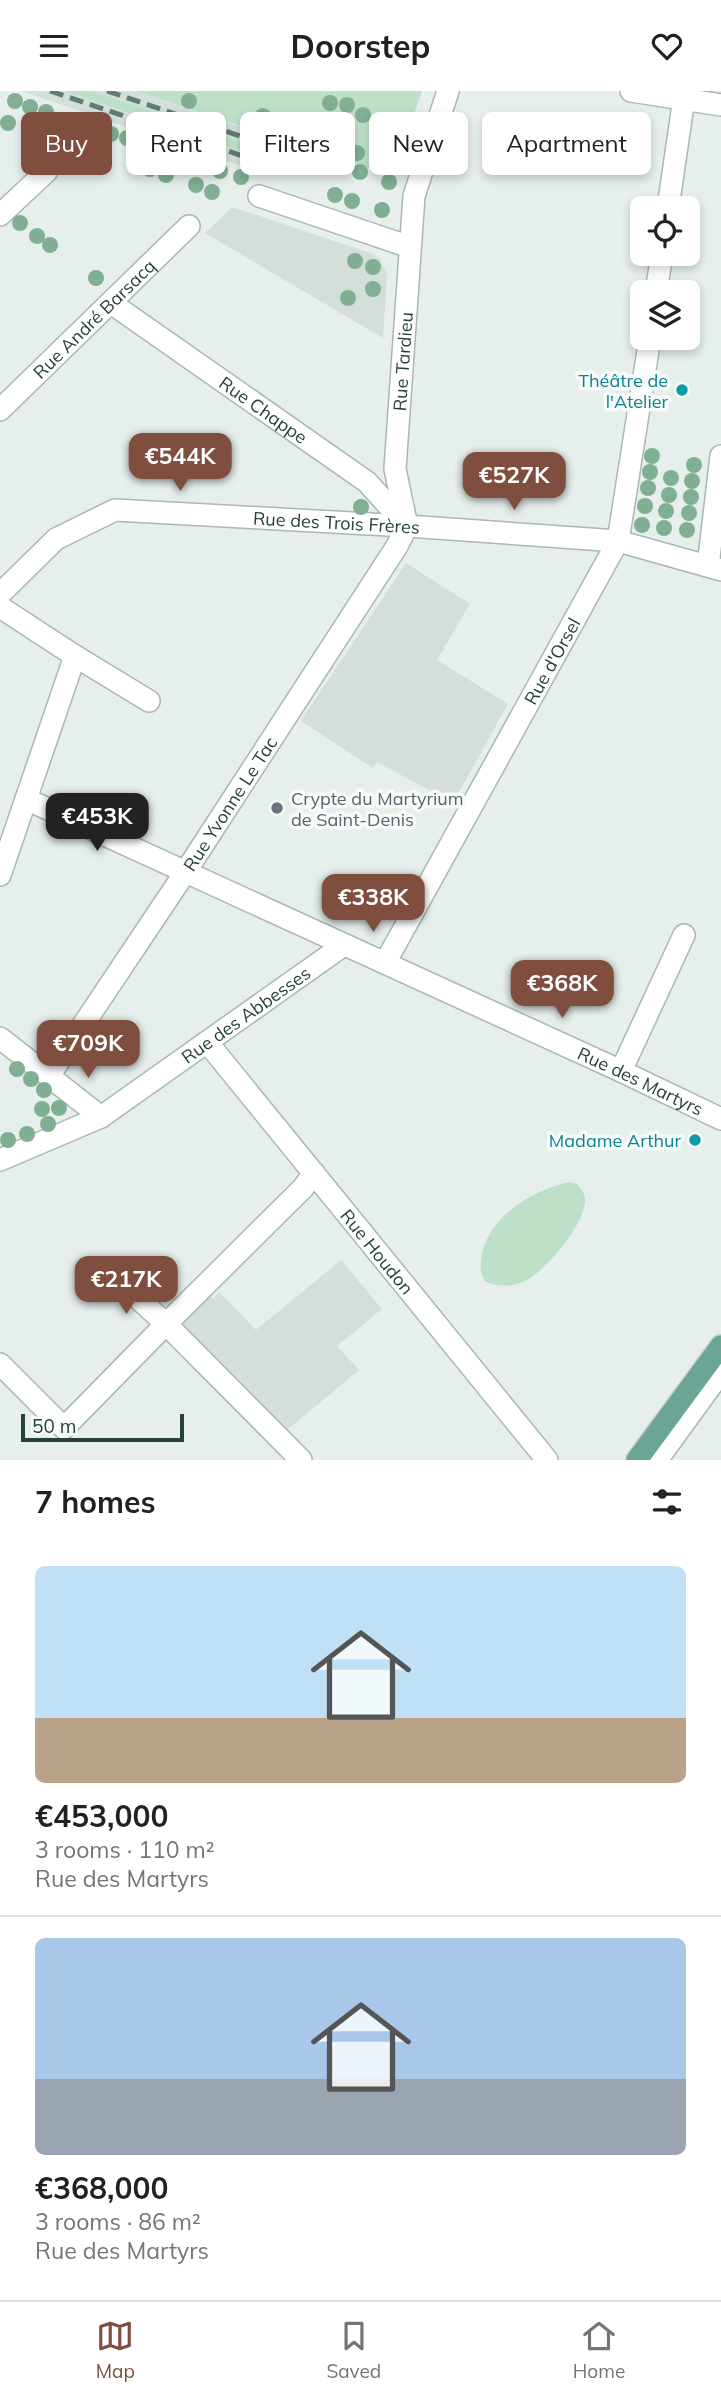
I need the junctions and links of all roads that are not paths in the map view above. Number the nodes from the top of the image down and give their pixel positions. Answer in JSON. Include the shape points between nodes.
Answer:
{"nodes":[{"id":1,"x":448,"y":91,"type":"edge"},
{"id":2,"x":631,"y":91,"type":"edge"},
{"id":3,"x":684,"y":95,"type":"edge"},
{"id":4,"x":721,"y":105,"type":"edge"},
{"id":5,"x":43,"y":175,"type":"edge"},
{"id":6,"x":259,"y":196,"type":"dead end"},
{"id":7,"x":670,"y":196,"type":"edge"},
{"id":8,"x":0,"y":215,"type":"edge"},
{"id":9,"x":189,"y":226,"type":"dead end"},
{"id":10,"x":410,"y":247,"type":"junction"},
{"id":11,"x":111,"y":303,"type":"junction"},
{"id":12,"x":648,"y":350,"type":"edge"},
{"id":13,"x":0,"y":410,"type":"edge"},
{"id":14,"x":721,"y":456,"type":"edge"},
{"id":15,"x":407,"y":526,"type":"junction"},
{"id":16,"x":618,"y":541,"type":"junction"},
{"id":17,"x":714,"y":568,"type":"edge"},
{"id":18,"x":0,"y":594,"type":"edge"},
{"id":19,"x":0,"y":607,"type":"edge"},
{"id":20,"x":75,"y":656,"type":"junction"},
{"id":21,"x":149,"y":701,"type":"dead end"},
{"id":22,"x":26,"y":799,"type":"junction"},
{"id":23,"x":187,"y":871,"type":"junction"},
{"id":24,"x":0,"y":875,"type":"edge"},
{"id":25,"x":684,"y":935,"type":"dead end"},
{"id":26,"x":344,"y":945,"type":"junction"},
{"id":27,"x":385,"y":963,"type":"junction"},
{"id":28,"x":0,"y":1038,"type":"edge"},
{"id":29,"x":208,"y":1042,"type":"junction"},
{"id":30,"x":621,"y":1070,"type":"junction"},
{"id":31,"x":49,"y":1076,"type":"junction"},
{"id":32,"x":101,"y":1117,"type":"junction"},
{"id":33,"x":721,"y":1119,"type":"edge"},
{"id":34,"x":0,"y":1160,"type":"edge"},
{"id":35,"x":314,"y":1173,"type":"junction"},
{"id":36,"x":115,"y":1277,"type":"dead end"},
{"id":37,"x":166,"y":1324,"type":"junction"},
{"id":38,"x":721,"y":1346,"type":"edge"},
{"id":39,"x":0,"y":1364,"type":"edge"},
{"id":40,"x":721,"y":1372,"type":"edge"},
{"id":41,"x":301,"y":1460,"type":"edge"},
{"id":42,"x":547,"y":1460,"type":"edge"},
{"id":43,"x":637,"y":1460,"type":"edge"},
{"id":44,"x":657,"y":1460,"type":"edge"}],
"edges":[{"from":1,"to":10,"type":"street","name":"Rue Tardieu","via":[[414,195]]},
{"from":2,"to":3,"type":"street"},
{"from":3,"to":4,"type":"street"},
{"from":3,"to":7,"type":"street"},
{"from":5,"to":8,"type":"street"},
{"from":6,"to":10,"type":"street"},
{"from":9,"to":11,"type":"street","name":"Rue André Barsacq"},
{"from":10,"to":15,"type":"street","name":"Rue Tardieu","via":[[395,469]]},
{"from":11,"to":13,"type":"street","name":"Rue André Barsacq"},
{"from":11,"to":15,"type":"street","name":"Rue Chappe","via":[[367,482]]},
{"from":12,"to":16,"type":"street","name":"Rue d'Orsel"},
{"from":14,"to":17,"type":"street"},
{"from":15,"to":16,"type":"street","name":"Rue des Trois Frères"},
{"from":15,"to":18,"type":"street","name":"Rue des Trois Frères","via":[[115,510],[56,539]]},
{"from":15,"to":23,"type":"street","name":"Rue Yvonne Le Tac"},
{"from":16,"to":17,"type":"street","name":"Rue des Trois Frères"},
{"from":16,"to":27,"type":"street","name":"Rue d'Orsel"},
{"from":19,"to":20,"type":"street"},
{"from":20,"to":21,"type":"street"},
{"from":20,"to":22,"type":"street"},
{"from":22,"to":23,"type":"street","name":"Rue des Martyrs"},
{"from":22,"to":24,"type":"street"},
{"from":23,"to":26,"type":"street","name":"Rue des Martyrs"},
{"from":23,"to":31,"type":"street","name":"Rue Yvonne Le Tac"},
{"from":25,"to":30,"type":"street"},
{"from":26,"to":27,"type":"street","name":"Rue des Martyrs"},
{"from":26,"to":29,"type":"street","name":"Rue des Abbesses"},
{"from":27,"to":30,"type":"street","name":"Rue des Martyrs"},
{"from":28,"to":31,"type":"street"},
{"from":29,"to":32,"type":"street","name":"Rue des Abbesses"},
{"from":29,"to":35,"type":"street","name":"Rue Houdon"},
{"from":30,"to":33,"type":"street","name":"Rue des Martyrs"},
{"from":31,"to":32,"type":"street"},
{"from":32,"to":34,"type":"street","name":"Rue des Abbesses"},
{"from":35,"to":37,"type":"street"},
{"from":35,"to":42,"type":"street","name":"Rue Houdon"},
{"from":36,"to":37,"type":"street"},
{"from":37,"to":39,"type":"street","via":[[64,1428]]},
{"from":37,"to":41,"type":"street"},
{"from":38,"to":43,"type":"main road"},
{"from":40,"to":44,"type":"street"}]}
